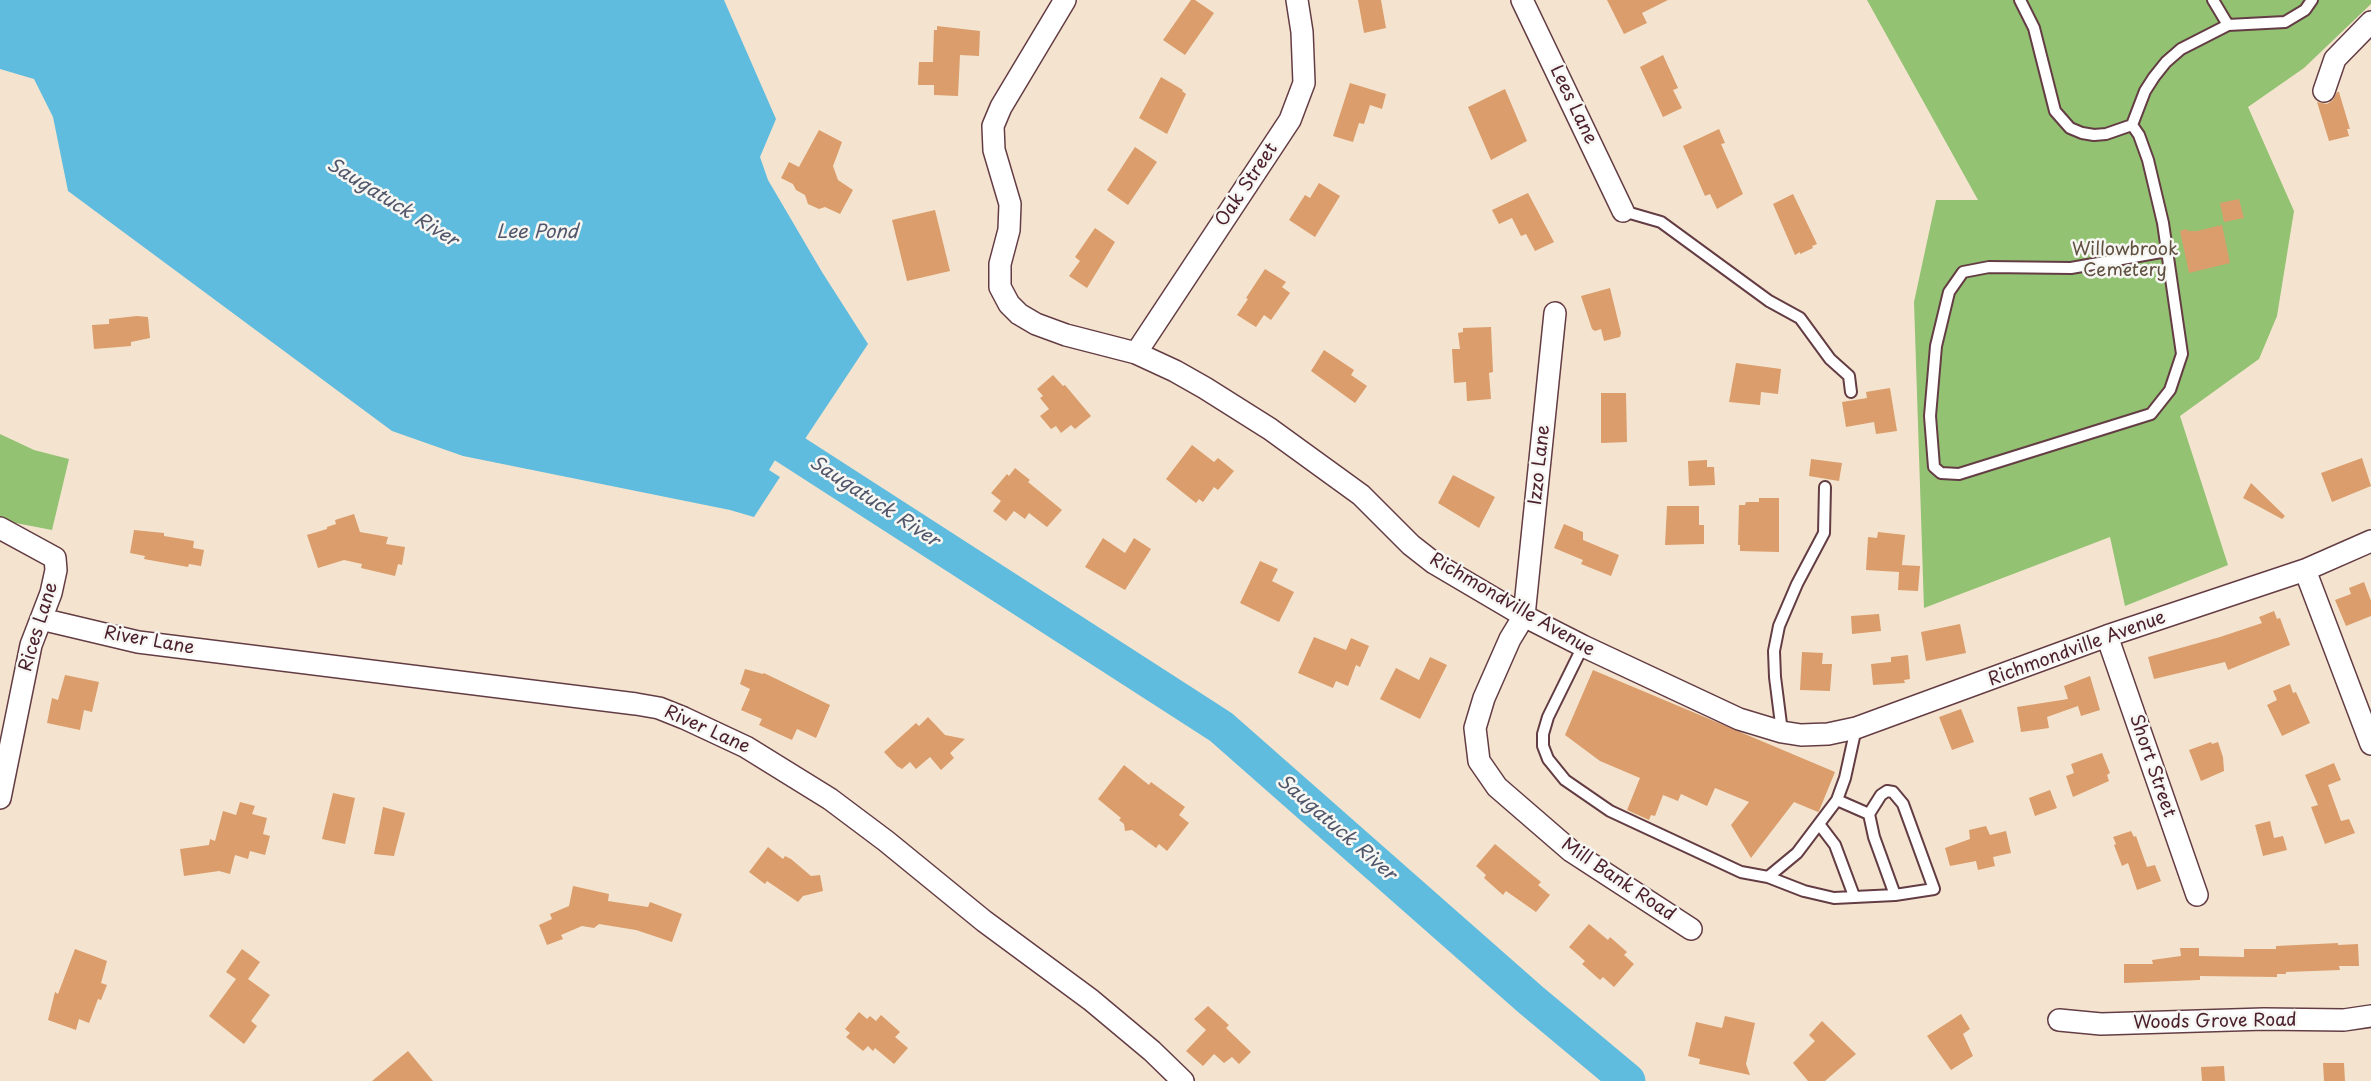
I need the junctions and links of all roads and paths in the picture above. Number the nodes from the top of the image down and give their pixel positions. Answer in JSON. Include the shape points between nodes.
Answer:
{"nodes":[{"id":1,"x":1065,"y":0,"type":"edge"},
{"id":2,"x":1297,"y":0,"type":"edge"},
{"id":3,"x":1522,"y":0,"type":"edge"},
{"id":4,"x":2020,"y":0,"type":"edge"},
{"id":5,"x":2213,"y":0,"type":"edge"},
{"id":6,"x":2312,"y":0,"type":"edge"},
{"id":7,"x":2371,"y":22,"type":"edge"},
{"id":8,"x":2228,"y":25,"type":"junction"},
{"id":9,"x":2324,"y":91,"type":"dead end"},
{"id":10,"x":2132,"y":125,"type":"junction"},
{"id":11,"x":1623,"y":211,"type":"joint"},
{"id":12,"x":2166,"y":251,"type":"junction"},
{"id":13,"x":1555,"y":313,"type":"dead end"},
{"id":14,"x":1136,"y":354,"type":"junction"},
{"id":15,"x":1851,"y":392,"type":"dead end"},
{"id":16,"x":1825,"y":487,"type":"dead end"},
{"id":17,"x":0,"y":528,"type":"edge"},
{"id":18,"x":2371,"y":541,"type":"edge"},
{"id":19,"x":2305,"y":570,"type":"junction"},
{"id":20,"x":1524,"y":616,"type":"junction"},
{"id":21,"x":41,"y":619,"type":"junction"},
{"id":22,"x":2107,"y":636,"type":"junction"},
{"id":23,"x":1583,"y":646,"type":"junction"},
{"id":24,"x":1856,"y":728,"type":"junction"},
{"id":25,"x":1782,"y":732,"type":"junction"},
{"id":26,"x":2371,"y":744,"type":"edge"},
{"id":27,"x":0,"y":798,"type":"edge"},
{"id":28,"x":1837,"y":800,"type":"junction"},
{"id":29,"x":1869,"y":814,"type":"junction"},
{"id":30,"x":1819,"y":824,"type":"junction"},
{"id":31,"x":1768,"y":877,"type":"junction"},
{"id":32,"x":1895,"y":895,"type":"junction"},
{"id":33,"x":2197,"y":895,"type":"dead end"},
{"id":34,"x":1854,"y":896,"type":"junction"},
{"id":35,"x":1691,"y":929,"type":"dead end"},
{"id":36,"x":2371,"y":1016,"type":"edge"},
{"id":37,"x":2059,"y":1020,"type":"dead end"},
{"id":38,"x":1183,"y":1081,"type":"edge"}],
"edges":[{"from":1,"to":14,"type":"street","name":"Richmondville Avenue","via":[[993,127],[994,150],[1010,204],[1000,287],[1009,304],[1035,324]]},
{"from":2,"to":14,"type":"street","name":"Oak Street","via":[[1304,83],[1290,120]]},
{"from":3,"to":11,"type":"street","name":"Lees Lane"},
{"from":4,"to":10,"type":"lane","via":[[2035,28],[2055,111],[2063,122],[2094,135]]},
{"from":5,"to":8,"type":"lane"},
{"from":6,"to":8,"type":"lane","via":[[2285,22]]},
{"from":7,"to":9,"type":"street","via":[[2335,59]]},
{"from":8,"to":10,"type":"lane","via":[[2166,62],[2145,91]]},
{"from":10,"to":12,"type":"lane","via":[[2148,160]]},
{"from":11,"to":15,"type":"lane","via":[[1661,222],[1769,301],[1800,317],[1830,359],[1849,376]]},
{"from":12,"to":12,"type":"lane","via":[[2182,354],[2170,390],[2151,414],[1959,474],[1941,473],[1934,467],[1930,416],[1936,346],[1949,292],[1963,272],[1989,267],[2071,268]]},
{"from":13,"to":20,"type":"street","name":"Izzo Lane"},
{"from":14,"to":20,"type":"street","name":"Richmondville Avenue","via":[[1175,371],[1270,429],[1361,495],[1434,563]]},
{"from":16,"to":25,"type":"lane","via":[[1824,533],[1779,626],[1775,677]]},
{"from":17,"to":21,"type":"street","name":"Rices Lane","via":[[55,558],[51,593]]},
{"from":18,"to":19,"type":"street","name":"Richmondville Avenue"},
{"from":19,"to":22,"type":"street","name":"Richmondville Avenue"},
{"from":19,"to":26,"type":"street"},
{"from":20,"to":23,"type":"street","name":"Richmondville Avenue"},
{"from":20,"to":35,"type":"street","name":"Mill Bank Road","via":[[1481,708],[1475,728],[1479,761],[1497,787],[1571,851]]},
{"from":21,"to":27,"type":"street","name":"Rices Lane","via":[[31,645]]},
{"from":21,"to":38,"type":"street","name":"River Lane","via":[[138,642],[636,704],[684,718],[746,747],[830,799],[1091,1000]]},
{"from":22,"to":24,"type":"street","name":"Richmondville Avenue"},
{"from":22,"to":33,"type":"street","name":"Short Street"},
{"from":23,"to":25,"type":"street","name":"Richmondville Avenue","via":[[1739,719]]},
{"from":23,"to":31,"type":"lane","via":[[1548,717],[1543,746],[1548,759],[1565,780],[1610,811],[1741,872]]},
{"from":24,"to":25,"type":"street","name":"Richmondville Avenue","via":[[1828,734]]},
{"from":24,"to":28,"type":"lane"},
{"from":28,"to":29,"type":"lane"},
{"from":28,"to":30,"type":"lane"},
{"from":29,"to":32,"type":"lane"},
{"from":29,"to":32,"type":"lane","via":[[1887,791],[1898,797],[1934,889]]},
{"from":30,"to":31,"type":"lane","via":[[1797,853]]},
{"from":30,"to":34,"type":"lane","via":[[1835,845]]},
{"from":31,"to":34,"type":"lane","via":[[1834,898]]},
{"from":32,"to":34,"type":"lane"},
{"from":36,"to":37,"type":"street","name":"Woods Grove Road","via":[[2101,1024]]}]}
